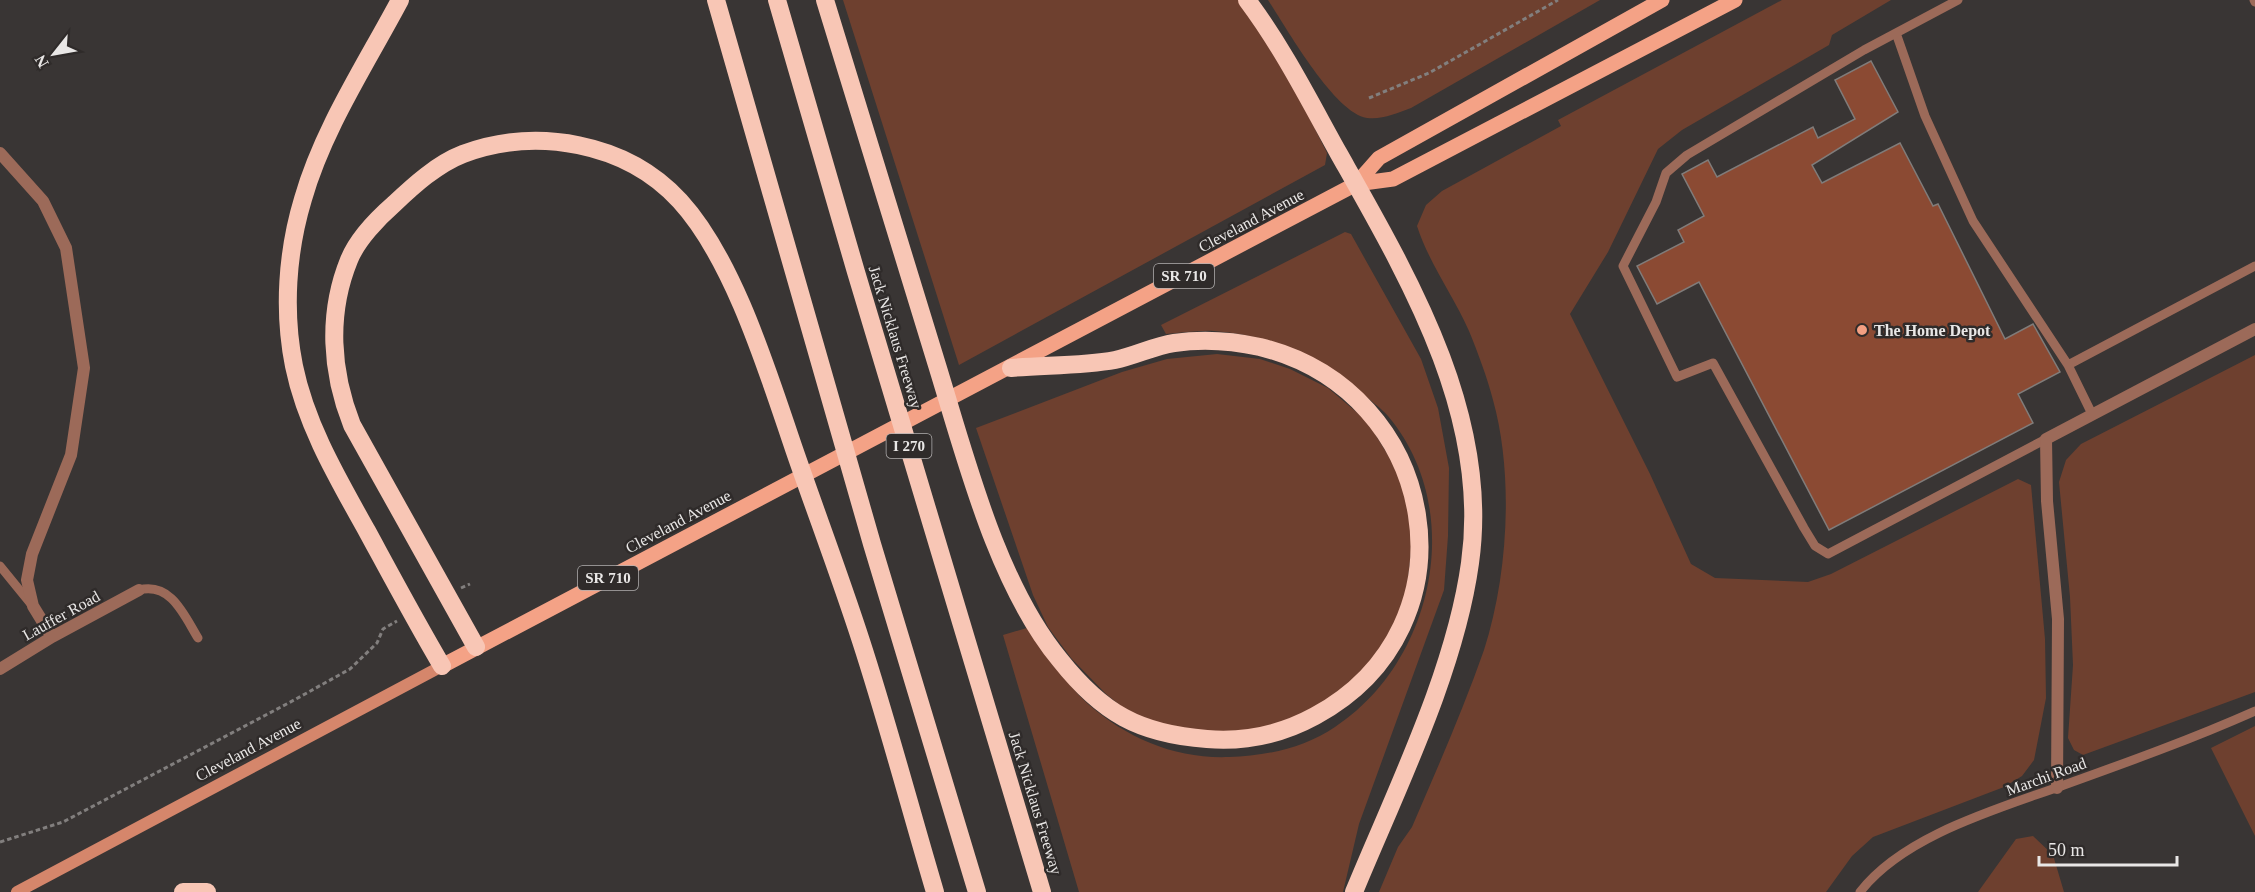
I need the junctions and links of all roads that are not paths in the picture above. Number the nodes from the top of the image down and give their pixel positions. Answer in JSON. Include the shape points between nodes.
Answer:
{"nodes":[{"id":1,"x":400,"y":0,"type":"edge"},
{"id":2,"x":716,"y":0,"type":"edge"},
{"id":3,"x":777,"y":0,"type":"edge"},
{"id":4,"x":825,"y":0,"type":"edge"},
{"id":5,"x":1247,"y":0,"type":"edge"},
{"id":6,"x":1662,"y":0,"type":"edge"},
{"id":7,"x":1735,"y":0,"type":"edge"},
{"id":8,"x":1958,"y":0,"type":"edge"},
{"id":9,"x":1896,"y":33,"type":"junction"},
{"id":10,"x":0,"y":153,"type":"edge"},
{"id":11,"x":1356,"y":184,"type":"junction"},
{"id":12,"x":2255,"y":266,"type":"edge"},
{"id":13,"x":2255,"y":329,"type":"edge"},
{"id":14,"x":2068,"y":365,"type":"junction"},
{"id":15,"x":1011,"y":368,"type":"junction"},
{"id":16,"x":2092,"y":414,"type":"junction"},
{"id":17,"x":2046,"y":439,"type":"junction"},
{"id":18,"x":0,"y":566,"type":"edge"},
{"id":19,"x":139,"y":590,"type":"joint"},
{"id":20,"x":33,"y":606,"type":"junction"},
{"id":21,"x":52,"y":637,"type":"junction"},
{"id":22,"x":198,"y":638,"type":"dead end"},
{"id":23,"x":476,"y":647,"type":"junction"},
{"id":24,"x":442,"y":666,"type":"junction"},
{"id":25,"x":0,"y":669,"type":"edge"},
{"id":26,"x":2255,"y":711,"type":"edge"},
{"id":27,"x":2057,"y":788,"type":"junction"},
{"id":28,"x":16,"y":892,"type":"edge"},
{"id":29,"x":183,"y":892,"type":"edge"},
{"id":30,"x":207,"y":892,"type":"edge"},
{"id":31,"x":935,"y":892,"type":"edge"},
{"id":32,"x":977,"y":892,"type":"edge"},
{"id":33,"x":1042,"y":892,"type":"edge"},
{"id":34,"x":1354,"y":892,"type":"edge"},
{"id":35,"x":1860,"y":892,"type":"edge"}],
"edges":[{"from":1,"to":24,"type":"highway","via":[[319,154],[303,199],[288,283],[294,366],[309,414],[333,470]]},
{"from":2,"to":32,"type":"highway","via":[[875,555]]},
{"from":3,"to":33,"type":"highway","name":"Jack Nicklaus Freeway","number":"I 270"},
{"from":4,"to":15,"type":"highway","via":[[980,503],[1020,600],[1058,658],[1109,711],[1146,729],[1222,741],[1262,737],[1302,724],[1338,704],[1374,672],[1400,631],[1417,587],[1420,538],[1415,500],[1403,464],[1386,432],[1361,401],[1298,360],[1260,347],[1226,342],[1173,343],[1115,360]]},
{"from":5,"to":11,"type":"highway"},
{"from":6,"to":11,"type":"main road","name":"Cleveland Avenue","via":[[1379,158]]},
{"from":7,"to":11,"type":"main road","name":"Cleveland Avenue","via":[[1393,179]]},
{"from":8,"to":9,"type":"lane"},
{"from":9,"to":14,"type":"lane","via":[[1925,116],[1972,221]]},
{"from":9,"to":17,"type":"lane","via":[[1686,155],[1666,173],[1656,202],[1623,266],[1677,377],[1713,363],[1809,537],[1828,554]]},
{"from":10,"to":20,"type":"street","via":[[43,201],[66,248],[84,368],[71,455],[32,554],[27,580]]},
{"from":11,"to":15,"type":"main road","name":"Cleveland Avenue","number":"SR 710"},
{"from":11,"to":34,"type":"highway","via":[[1393,250],[1431,333],[1463,428],[1475,497],[1470,563],[1456,626],[1433,698]]},
{"from":12,"to":14,"type":"lane"},
{"from":13,"to":16,"type":"street"},
{"from":14,"to":16,"type":"lane"},
{"from":15,"to":23,"type":"main road","name":"Cleveland Avenue","number":"SR 710"},
{"from":16,"to":17,"type":"street"},
{"from":17,"to":27,"type":"street","via":[[2058,619]]},
{"from":18,"to":20,"type":"lane"},
{"from":19,"to":21,"type":"street","name":"Lauffer Road"},
{"from":19,"to":22,"type":"lane","via":[[152,587],[164,591],[177,603]]},
{"from":20,"to":21,"type":"street"},
{"from":21,"to":25,"type":"street","name":"Lauffer Road"},
{"from":23,"to":24,"type":"main road","name":"Cleveland Avenue","number":"SR 710"},
{"from":23,"to":31,"type":"highway","via":[[352,425],[339,393],[333,356],[337,311],[350,257],[381,216],[414,185],[460,155],[493,146],[537,140],[576,145],[619,156],[654,175],[681,202],[730,280],[764,361],[861,641]]},
{"from":24,"to":28,"type":"main road","name":"Cleveland Avenue","number":"SR 710"},
{"from":26,"to":27,"type":"lane","name":"Marchi Road"},
{"from":27,"to":35,"type":"lane","name":"Marchi Road","via":[[1912,848]]},
{"from":29,"to":30,"type":"highway"}]}
